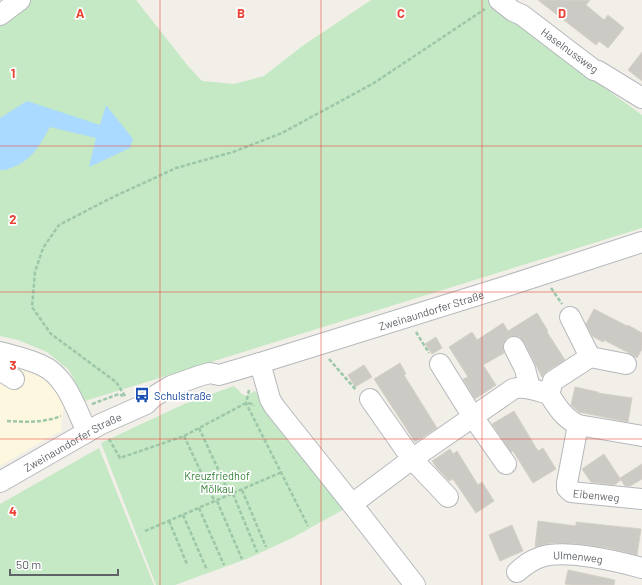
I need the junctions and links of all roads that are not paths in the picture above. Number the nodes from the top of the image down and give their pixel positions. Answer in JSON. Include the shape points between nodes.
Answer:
{"nodes":[{"id":1,"x":20,"y":0,"type":"edge"},
{"id":2,"x":493,"y":4,"type":"edge"},
{"id":3,"x":0,"y":15,"type":"edge"},
{"id":4,"x":642,"y":98,"type":"edge"},
{"id":5,"x":642,"y":242,"type":"edge"},
{"id":6,"x":570,"y":317,"type":"road end"},
{"id":7,"x":514,"y":347,"type":"dead end"},
{"id":8,"x":0,"y":352,"type":"edge"},
{"id":9,"x":590,"y":357,"type":"junction"},
{"id":10,"x":260,"y":363,"type":"junction"},
{"id":11,"x":440,"y":364,"type":"road end"},
{"id":12,"x":626,"y":364,"type":"dead end"},
{"id":13,"x":530,"y":388,"type":"junction"},
{"id":14,"x":549,"y":394,"type":"junction"},
{"id":15,"x":370,"y":399,"type":"road end"},
{"id":16,"x":473,"y":417,"type":"junction"},
{"id":17,"x":578,"y":425,"type":"junction"},
{"id":18,"x":87,"y":432,"type":"junction"},
{"id":19,"x":642,"y":436,"type":"edge"},
{"id":20,"x":412,"y":459,"type":"junction"},
{"id":21,"x":506,"y":464,"type":"dead end"},
{"id":22,"x":0,"y":482,"type":"edge"},
{"id":23,"x":448,"y":497,"type":"dead end"},
{"id":24,"x":642,"y":499,"type":"edge"},
{"id":25,"x":352,"y":504,"type":"junction"},
{"id":26,"x":642,"y":568,"type":"edge"},
{"id":27,"x":517,"y":572,"type":"dead end"},
{"id":28,"x":415,"y":585,"type":"edge"}],
"edges":[{"from":1,"to":3,"type":"street"},
{"from":2,"to":4,"type":"street","name":"Haselnussweg","via":[[522,15],[594,70]]},
{"from":5,"to":10,"type":"street","name":"Zweinaundorfer Straße"},
{"from":6,"to":9,"type":"street"},
{"from":7,"to":13,"type":"street","via":[[525,369]]},
{"from":8,"to":18,"type":"street","via":[[42,365],[56,375],[65,386]]},
{"from":9,"to":12,"type":"street"},
{"from":9,"to":14,"type":"street","via":[[553,381]]},
{"from":10,"to":18,"type":"street","name":"Zweinaundorfer Straße","via":[[219,375],[212,382],[181,396],[157,404],[146,404]]},
{"from":10,"to":25,"type":"street","via":[[274,406]]},
{"from":11,"to":16,"type":"street"},
{"from":13,"to":14,"type":"street"},
{"from":13,"to":16,"type":"street","via":[[513,389]]},
{"from":14,"to":17,"type":"street","via":[[568,420]]},
{"from":15,"to":20,"type":"street"},
{"from":16,"to":20,"type":"street"},
{"from":16,"to":21,"type":"street"},
{"from":17,"to":19,"type":"street"},
{"from":17,"to":24,"type":"street","name":"Eibenweg","via":[[567,488],[571,492]]},
{"from":18,"to":22,"type":"street","name":"Zweinaundorfer Straße"},
{"from":20,"to":23,"type":"street"},
{"from":20,"to":25,"type":"street"},
{"from":25,"to":28,"type":"street"},
{"from":26,"to":27,"type":"street","name":"Ulmenweg","via":[[595,557],[562,555],[542,557],[526,564]]}]}
